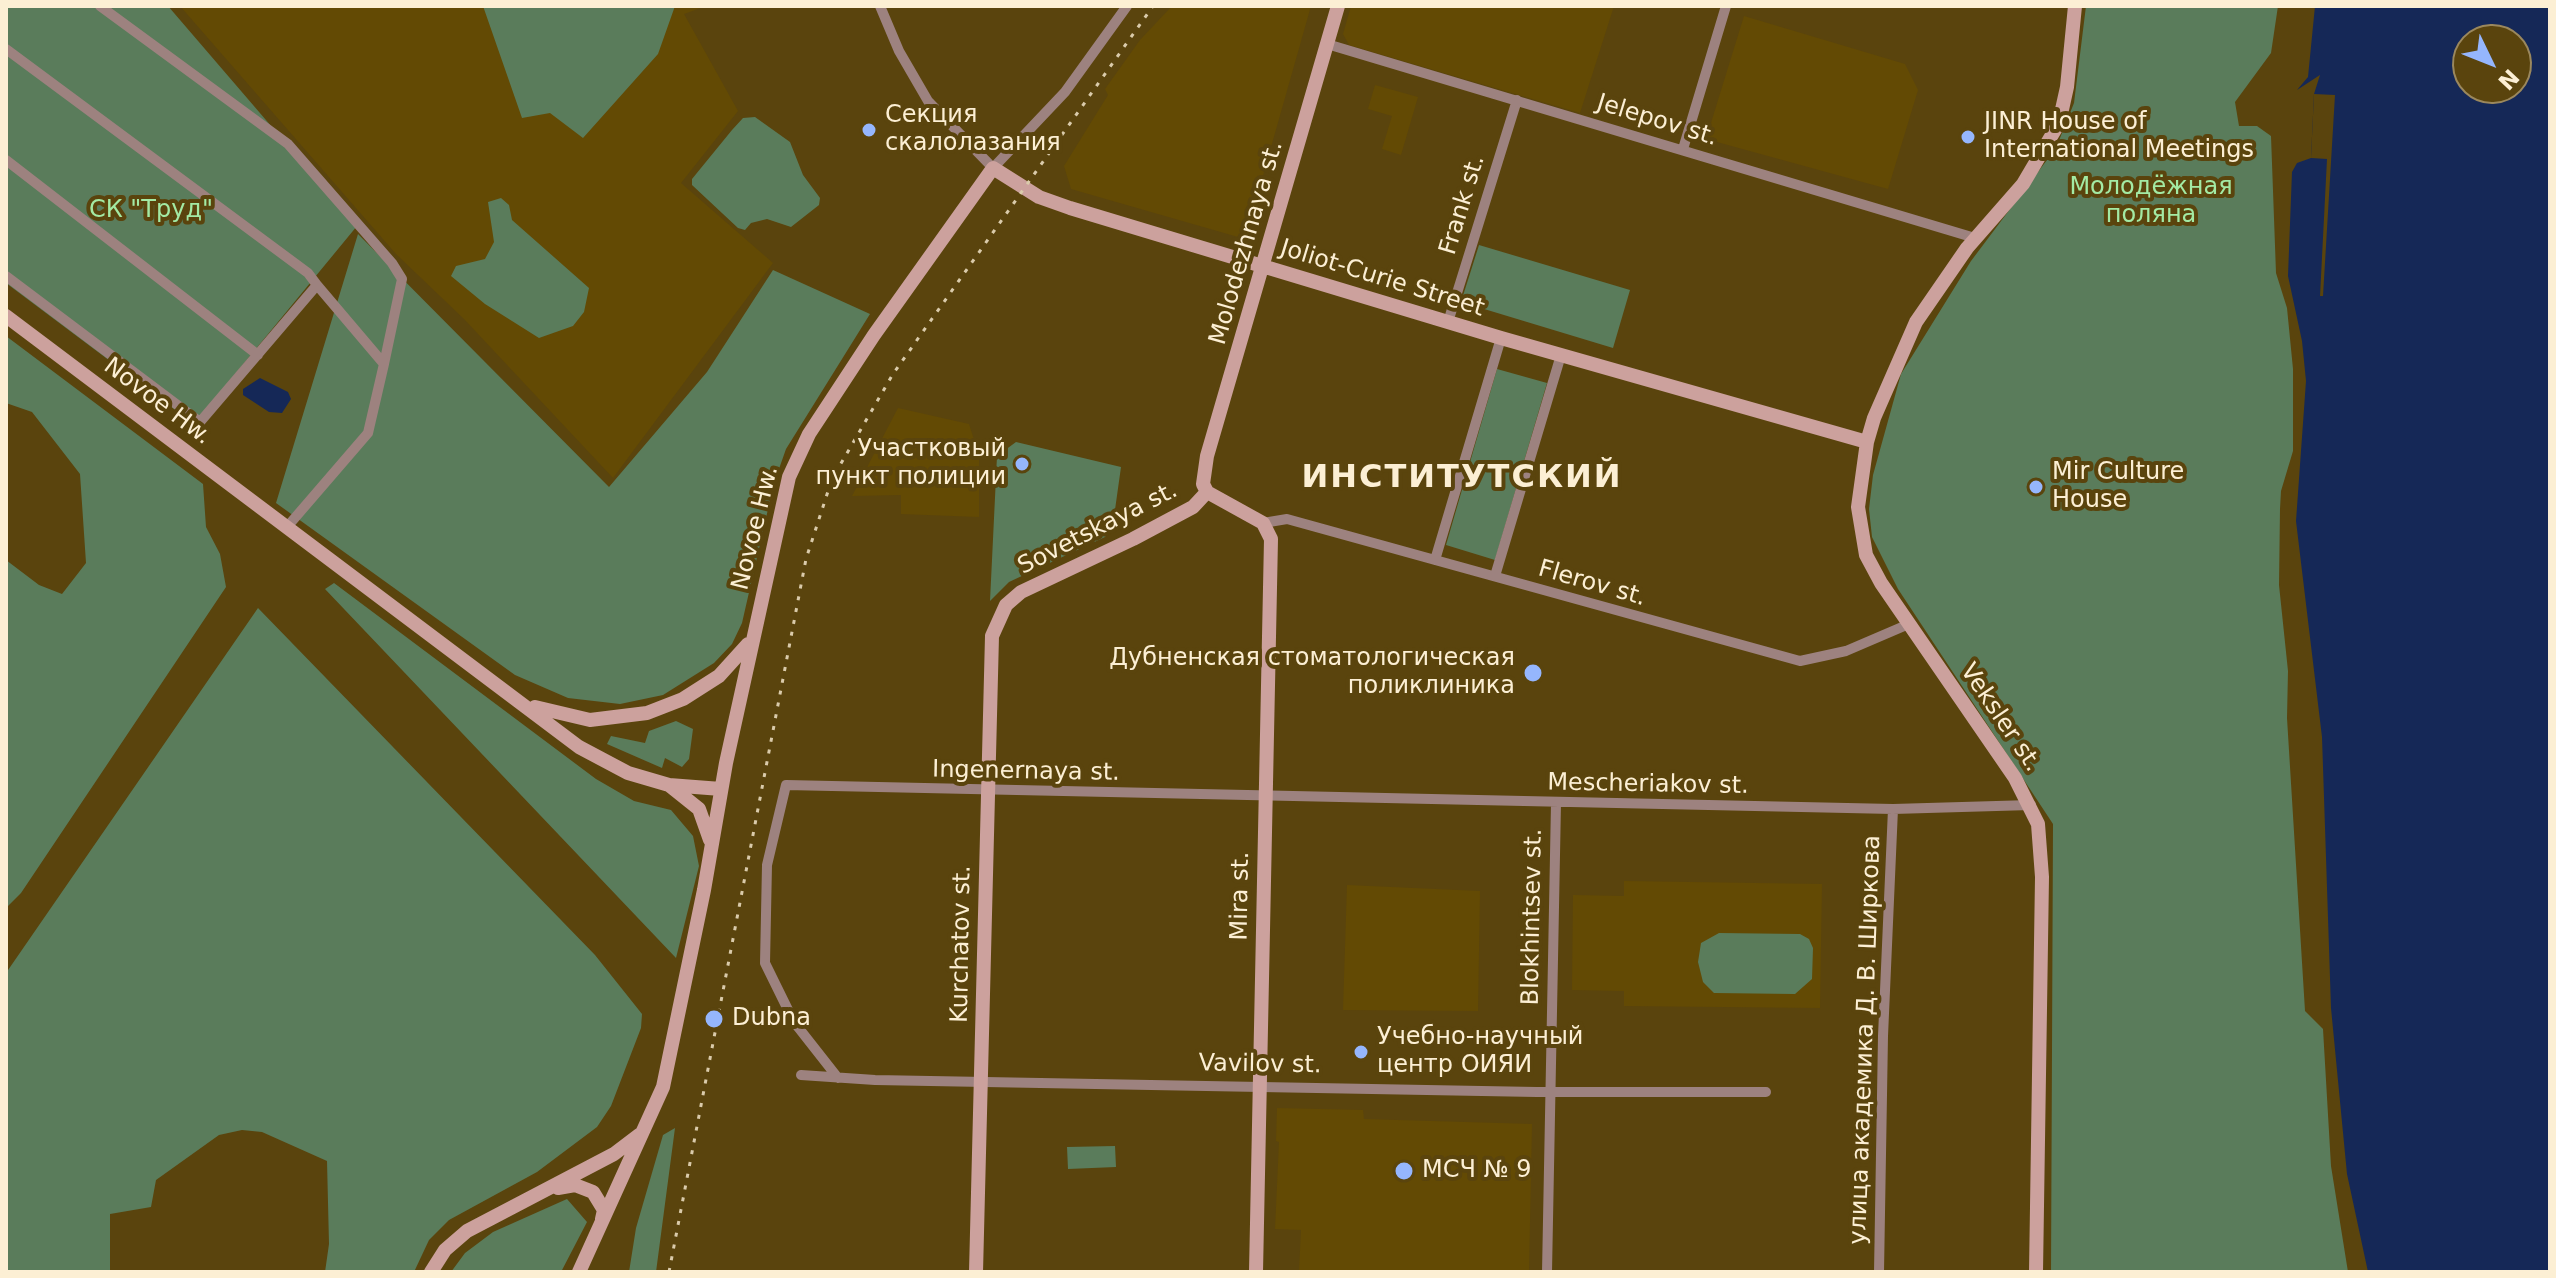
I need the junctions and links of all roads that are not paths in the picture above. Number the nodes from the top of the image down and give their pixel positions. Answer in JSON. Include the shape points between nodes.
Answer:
{"nodes":[{"id":1,"x":100,"y":6,"type":"edge"},
{"id":2,"x":880,"y":6,"type":"edge"},
{"id":3,"x":1127,"y":6,"type":"edge"},
{"id":4,"x":1338,"y":6,"type":"edge"},
{"id":5,"x":1726,"y":6,"type":"edge"},
{"id":6,"x":2075,"y":6,"type":"edge"},
{"id":7,"x":1327,"y":44,"type":"junction"},
{"id":8,"x":6,"y":49,"type":"edge"},
{"id":9,"x":1517,"y":100,"type":"junction"},
{"id":10,"x":1683,"y":149,"type":"junction"},
{"id":11,"x":6,"y":160,"type":"edge"},
{"id":12,"x":993,"y":168,"type":"junction"},
{"id":13,"x":1975,"y":238,"type":"junction"},
{"id":14,"x":1264,"y":266,"type":"junction"},
{"id":15,"x":6,"y":276,"type":"edge"},
{"id":16,"x":317,"y":285,"type":"junction"},
{"id":17,"x":6,"y":316,"type":"edge"},
{"id":18,"x":1448,"y":322,"type":"junction"},
{"id":19,"x":1501,"y":338,"type":"junction"},
{"id":20,"x":258,"y":355,"type":"junction"},
{"id":21,"x":1561,"y":355,"type":"junction"},
{"id":22,"x":384,"y":364,"type":"junction"},
{"id":23,"x":1867,"y":442,"type":"junction"},
{"id":24,"x":1207,"y":492,"type":"junction"},
{"id":25,"x":1263,"y":523,"type":"junction"},
{"id":26,"x":287,"y":527,"type":"junction"},
{"id":27,"x":1435,"y":560,"type":"junction"},
{"id":28,"x":1495,"y":576,"type":"junction"},
{"id":29,"x":998,"y":617,"type":"joint"},
{"id":30,"x":1909,"y":624,"type":"junction"},
{"id":31,"x":752,"y":637,"type":"junction"},
{"id":32,"x":709,"y":683,"type":"junction"},
{"id":33,"x":741,"y":691,"type":"junction"},
{"id":34,"x":511,"y":695,"type":"junction"},
{"id":35,"x":590,"y":720,"type":"junction"},
{"id":36,"x":579,"y":747,"type":"junction"},
{"id":37,"x":669,"y":785,"type":"junction"},
{"id":38,"x":721,"y":789,"type":"junction"},
{"id":39,"x":986,"y":791,"type":"junction"},
{"id":40,"x":1264,"y":796,"type":"junction"},
{"id":41,"x":1556,"y":803,"type":"junction"},
{"id":42,"x":2031,"y":805,"type":"junction"},
{"id":43,"x":1893,"y":809,"type":"junction"},
{"id":44,"x":712,"y":848,"type":"junction"},
{"id":45,"x":801,"y":1075,"type":"dead end"},
{"id":46,"x":838,"y":1078,"type":"junction"},
{"id":47,"x":981,"y":1082,"type":"junction"},
{"id":48,"x":1260,"y":1085,"type":"junction"},
{"id":49,"x":1766,"y":1092,"type":"dead end"},
{"id":50,"x":1549,"y":1093,"type":"junction"},
{"id":51,"x":647,"y":1126,"type":"junction"},
{"id":52,"x":538,"y":1194,"type":"junction"},
{"id":53,"x":602,"y":1222,"type":"junction"},
{"id":54,"x":431,"y":1272,"type":"edge"},
{"id":55,"x":579,"y":1272,"type":"edge"},
{"id":56,"x":976,"y":1272,"type":"edge"},
{"id":57,"x":1256,"y":1272,"type":"edge"},
{"id":58,"x":1547,"y":1272,"type":"edge"},
{"id":59,"x":1879,"y":1272,"type":"edge"},
{"id":60,"x":2036,"y":1272,"type":"edge"}],
"edges":[{"from":1,"to":22,"type":"street","via":[[288,144],[392,263],[402,279]]},
{"from":2,"to":12,"type":"street","name":"Joliot-Curie Street","via":[[928,101]]},
{"from":3,"to":12,"type":"street","via":[[1065,92]]},
{"from":4,"to":7,"type":"main road","name":"Molodezhnaya st."},
{"from":5,"to":10,"type":"street"},
{"from":6,"to":13,"type":"main road","name":"Veksler st.","via":[[2059,123],[2023,184]]},
{"from":7,"to":9,"type":"street","name":"Jelepov st."},
{"from":7,"to":14,"type":"main road","name":"Molodezhnaya st."},
{"from":8,"to":16,"type":"street","via":[[308,273]]},
{"from":9,"to":10,"type":"street","name":"Jelepov st."},
{"from":9,"to":18,"type":"street","name":"Frank st."},
{"from":10,"to":13,"type":"street","name":"Jelepov st."},
{"from":11,"to":20,"type":"street"},
{"from":12,"to":14,"type":"main road","name":"Joliot-Curie Street","via":[[1039,197]]},
{"from":12,"to":31,"type":"main road","name":"Novoe Hw.","via":[[874,335],[803,446],[783,497]]},
{"from":13,"to":23,"type":"main road","name":"Veksler st.","via":[[1916,322]]},
{"from":14,"to":18,"type":"main road","name":"Joliot-Curie Street"},
{"from":14,"to":24,"type":"main road","name":"Molodezhnaya st.","via":[[1207,456]]},
{"from":15,"to":20,"type":"street","via":[[200,422]]},
{"from":16,"to":20,"type":"street"},
{"from":16,"to":22,"type":"street"},
{"from":17,"to":26,"type":"main road","name":"Novoe Hw."},
{"from":18,"to":19,"type":"main road","name":"Joliot-Curie Street"},
{"from":19,"to":21,"type":"main road","name":"Joliot-Curie Street"},
{"from":19,"to":27,"type":"street"},
{"from":21,"to":23,"type":"main road","name":"Joliot-Curie Street"},
{"from":21,"to":28,"type":"street"},
{"from":22,"to":26,"type":"street","via":[[368,433]]},
{"from":23,"to":30,"type":"main road","name":"Veksler st.","via":[[1859,533],[1881,583]]},
{"from":24,"to":25,"type":"main road","name":"Sovetskaya st."},
{"from":24,"to":29,"type":"main road","name":"Sovetskaya st.","via":[[1193,507],[1021,592]]},
{"from":25,"to":27,"type":"street","name":"Flerov st.","via":[[1287,519]]},
{"from":25,"to":40,"type":"main road","name":"Mira st.","via":[[1272,556]]},
{"from":26,"to":34,"type":"main road","name":"Novoe Hw."},
{"from":27,"to":28,"type":"street","name":"Flerov st."},
{"from":28,"to":30,"type":"street","name":"Flerov st.","via":[[1800,661],[1846,651]]},
{"from":29,"to":39,"type":"main road","name":"Kurchatov st.","via":[[988,683]]},
{"from":30,"to":42,"type":"main road","name":"Veksler st."},
{"from":31,"to":32,"type":"main road","name":"Novoe Hw.","via":[[735,662]]},
{"from":31,"to":33,"type":"main road"},
{"from":32,"to":33,"type":"main road","via":[[731,682]]},
{"from":32,"to":35,"type":"main road","name":"Novoe Hw.","via":[[647,713]]},
{"from":33,"to":38,"type":"main road"},
{"from":34,"to":35,"type":"main road","name":"Novoe Hw.","via":[[541,710]]},
{"from":34,"to":36,"type":"main road","name":"Novoe Hw."},
{"from":35,"to":36,"type":"main road","via":[[579,727]]},
{"from":36,"to":37,"type":"main road","name":"Novoe Hw.","via":[[628,773]]},
{"from":37,"to":38,"type":"main road","name":"Novoe Hw."},
{"from":37,"to":44,"type":"main road","name":"Novoe Hw.","via":[[699,809]]},
{"from":38,"to":44,"type":"main road"},
{"from":39,"to":40,"type":"street","name":"Ingenernaya st."},
{"from":39,"to":46,"type":"street","name":"Ingenernaya st.","via":[[786,785],[767,865],[765,963],[794,1022]]},
{"from":39,"to":47,"type":"main road","name":"Kurchatov st."},
{"from":40,"to":41,"type":"street","name":"Mescheriakov st."},
{"from":40,"to":48,"type":"main road","name":"Mira st."},
{"from":41,"to":43,"type":"street","name":"Mescheriakov st."},
{"from":41,"to":50,"type":"street","name":"Blokhintsev st."},
{"from":42,"to":43,"type":"street","name":"Mescheriakov st."},
{"from":42,"to":60,"type":"main road","name":"Veksler st.","via":[[2038,824],[2042,877]]},
{"from":43,"to":59,"type":"street","name":"улица академика Д. В. Ширкова"},
{"from":44,"to":51,"type":"main road","via":[[663,1087]]},
{"from":45,"to":46,"type":"street","name":"Vavilov st."},
{"from":46,"to":47,"type":"street","name":"Vavilov st."},
{"from":47,"to":48,"type":"street","name":"Vavilov st."},
{"from":47,"to":56,"type":"main road","name":"Kurchatov st."},
{"from":48,"to":50,"type":"street","name":"Vavilov st."},
{"from":48,"to":57,"type":"main road","name":"Mira st."},
{"from":49,"to":50,"type":"street","name":"Vavilov st."},
{"from":50,"to":58,"type":"street","name":"Blokhintsev st."},
{"from":51,"to":52,"type":"main road","via":[[614,1154]]},
{"from":51,"to":53,"type":"main road"},
{"from":52,"to":53,"type":"main road","via":[[585,1186],[600,1200]]},
{"from":52,"to":54,"type":"main road","via":[[467,1231]]},
{"from":53,"to":55,"type":"main road"}]}
